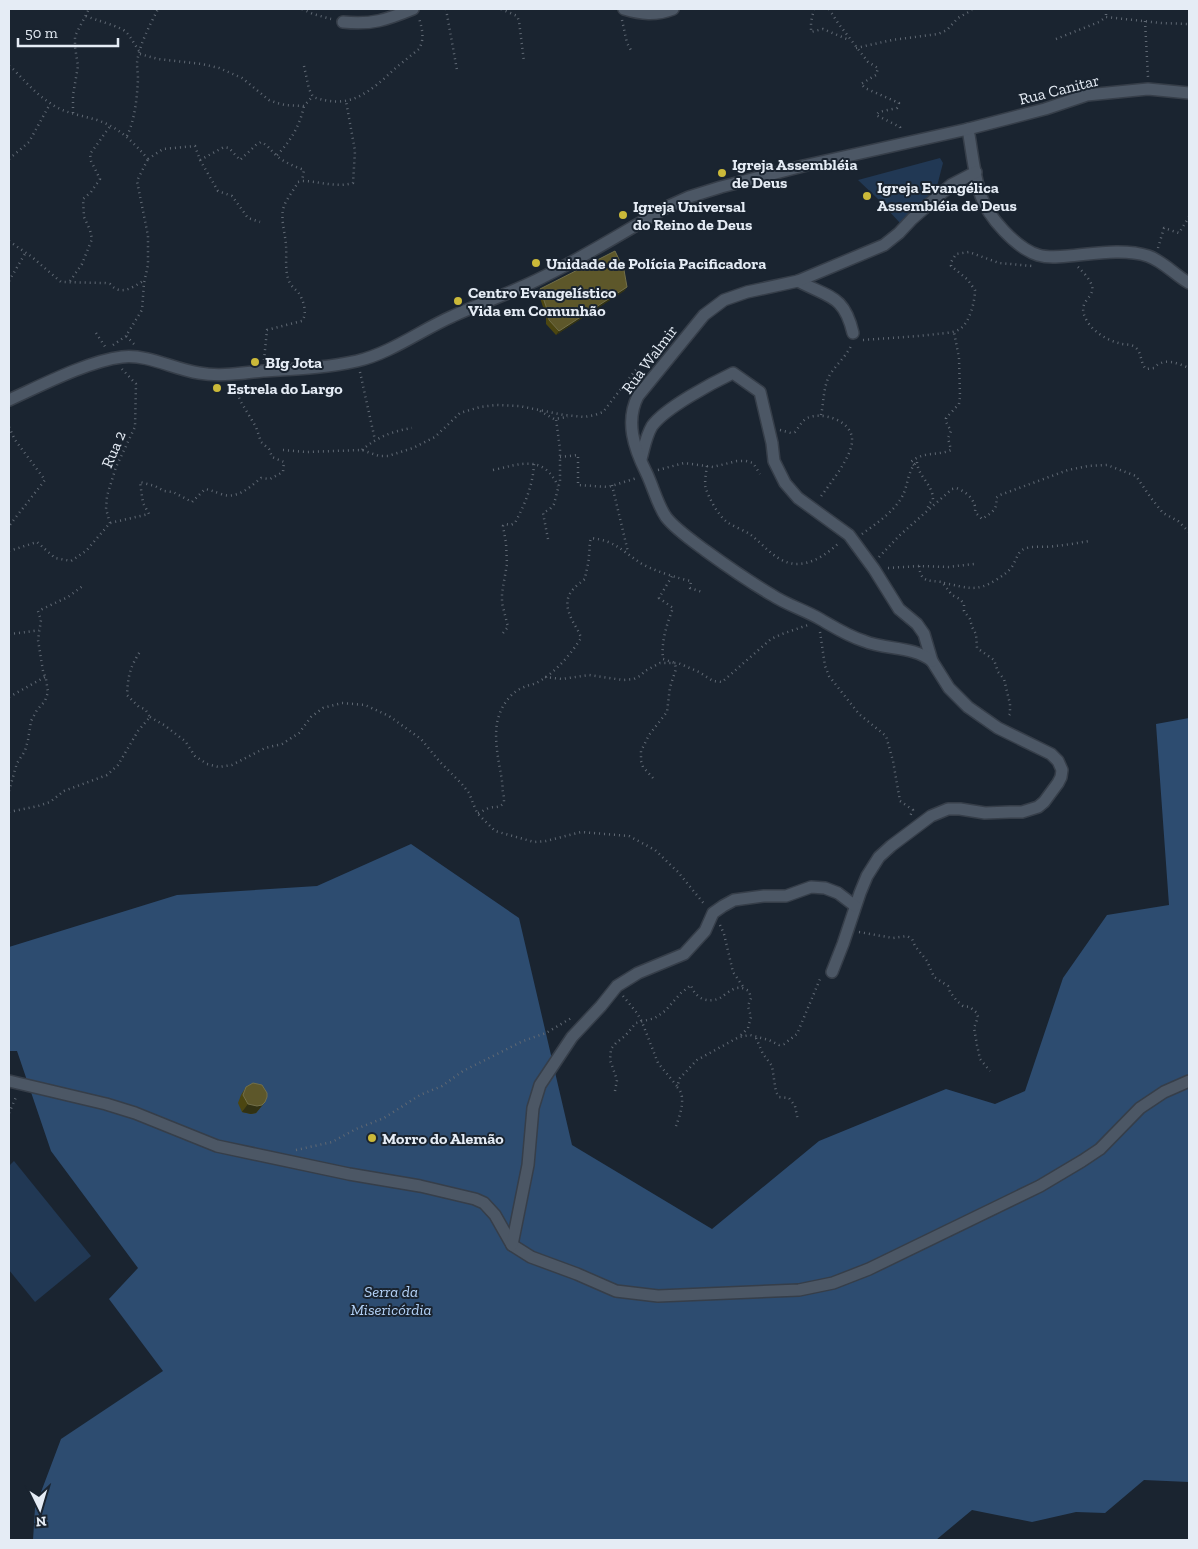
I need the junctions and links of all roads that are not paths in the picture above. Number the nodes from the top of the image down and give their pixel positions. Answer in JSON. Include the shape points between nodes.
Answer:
{"nodes":[{"id":1,"x":673,"y":9,"type":"edge"},
{"id":2,"x":622,"y":11,"type":"edge"},
{"id":3,"x":393,"y":12,"type":"edge"},
{"id":4,"x":416,"y":13,"type":"edge"},
{"id":5,"x":343,"y":22,"type":"road end"},
{"id":6,"x":1189,"y":93,"type":"edge"},
{"id":7,"x":968,"y":129,"type":"junction"},
{"id":8,"x":976,"y":172,"type":"junction"},
{"id":9,"x":798,"y":281,"type":"junction"},
{"id":10,"x":1189,"y":283,"type":"edge"},
{"id":11,"x":854,"y":336,"type":"road end"},
{"id":12,"x":9,"y":400,"type":"edge"},
{"id":13,"x":641,"y":459,"type":"junction"},
{"id":14,"x":932,"y":661,"type":"junction"},
{"id":15,"x":855,"y":906,"type":"junction"},
{"id":16,"x":832,"y":972,"type":"road end"},
{"id":17,"x":9,"y":1081,"type":"edge"},
{"id":18,"x":1189,"y":1081,"type":"edge"},
{"id":19,"x":512,"y":1244,"type":"junction"}],
"edges":[{"from":1,"to":2,"type":"street","via":[[641,14]]},
{"from":3,"to":4,"type":"street"},
{"from":3,"to":5,"type":"street","via":[[370,23]]},
{"from":6,"to":7,"type":"street","name":"Rua Canitar","via":[[1148,89],[1087,95]]},
{"from":7,"to":8,"type":"street"},
{"from":7,"to":12,"type":"street","name":"Rua Canitar","via":[[794,168],[689,197],[543,277],[357,361],[228,375],[200,374],[137,357],[116,358],[83,368]]},
{"from":8,"to":9,"type":"street","name":"Rua Walmir","via":[[951,185],[884,245]]},
{"from":8,"to":10,"type":"street","via":[[986,208],[1001,228],[1028,251],[1048,257],[1112,252],[1146,255]]},
{"from":9,"to":11,"type":"street","via":[[838,301],[846,311]]},
{"from":9,"to":13,"type":"street","name":"Rua Walmir","via":[[733,296],[716,304],[704,315],[644,388],[634,405],[632,433]]},
{"from":13,"to":14,"type":"street","name":"Rua Walmir","via":[[666,517],[689,539],[730,569],[817,621],[864,641],[911,650]]},
{"from":13,"to":14,"type":"street","via":[[648,434],[655,423],[676,406],[733,373],[760,392],[774,461],[792,492],[852,539],[898,609],[924,634]]},
{"from":14,"to":15,"type":"street","via":[[968,707],[998,728],[1051,754],[1062,770],[1061,777],[1044,802],[1022,812],[948,809],[931,816],[880,857],[867,876]]},
{"from":15,"to":16,"type":"street"},
{"from":15,"to":19,"type":"street","via":[[825,888],[811,887],[786,896],[734,900],[713,913],[705,931],[684,954],[638,972],[617,986],[572,1036],[540,1085],[533,1108],[528,1165]]},
{"from":17,"to":19,"type":"street","via":[[135,1113],[216,1146],[475,1199],[495,1215]]},
{"from":18,"to":19,"type":"street","via":[[1140,1108],[1100,1149],[1040,1186],[921,1245],[833,1283],[799,1290],[658,1296],[633,1294],[616,1291],[531,1257]]}]}
